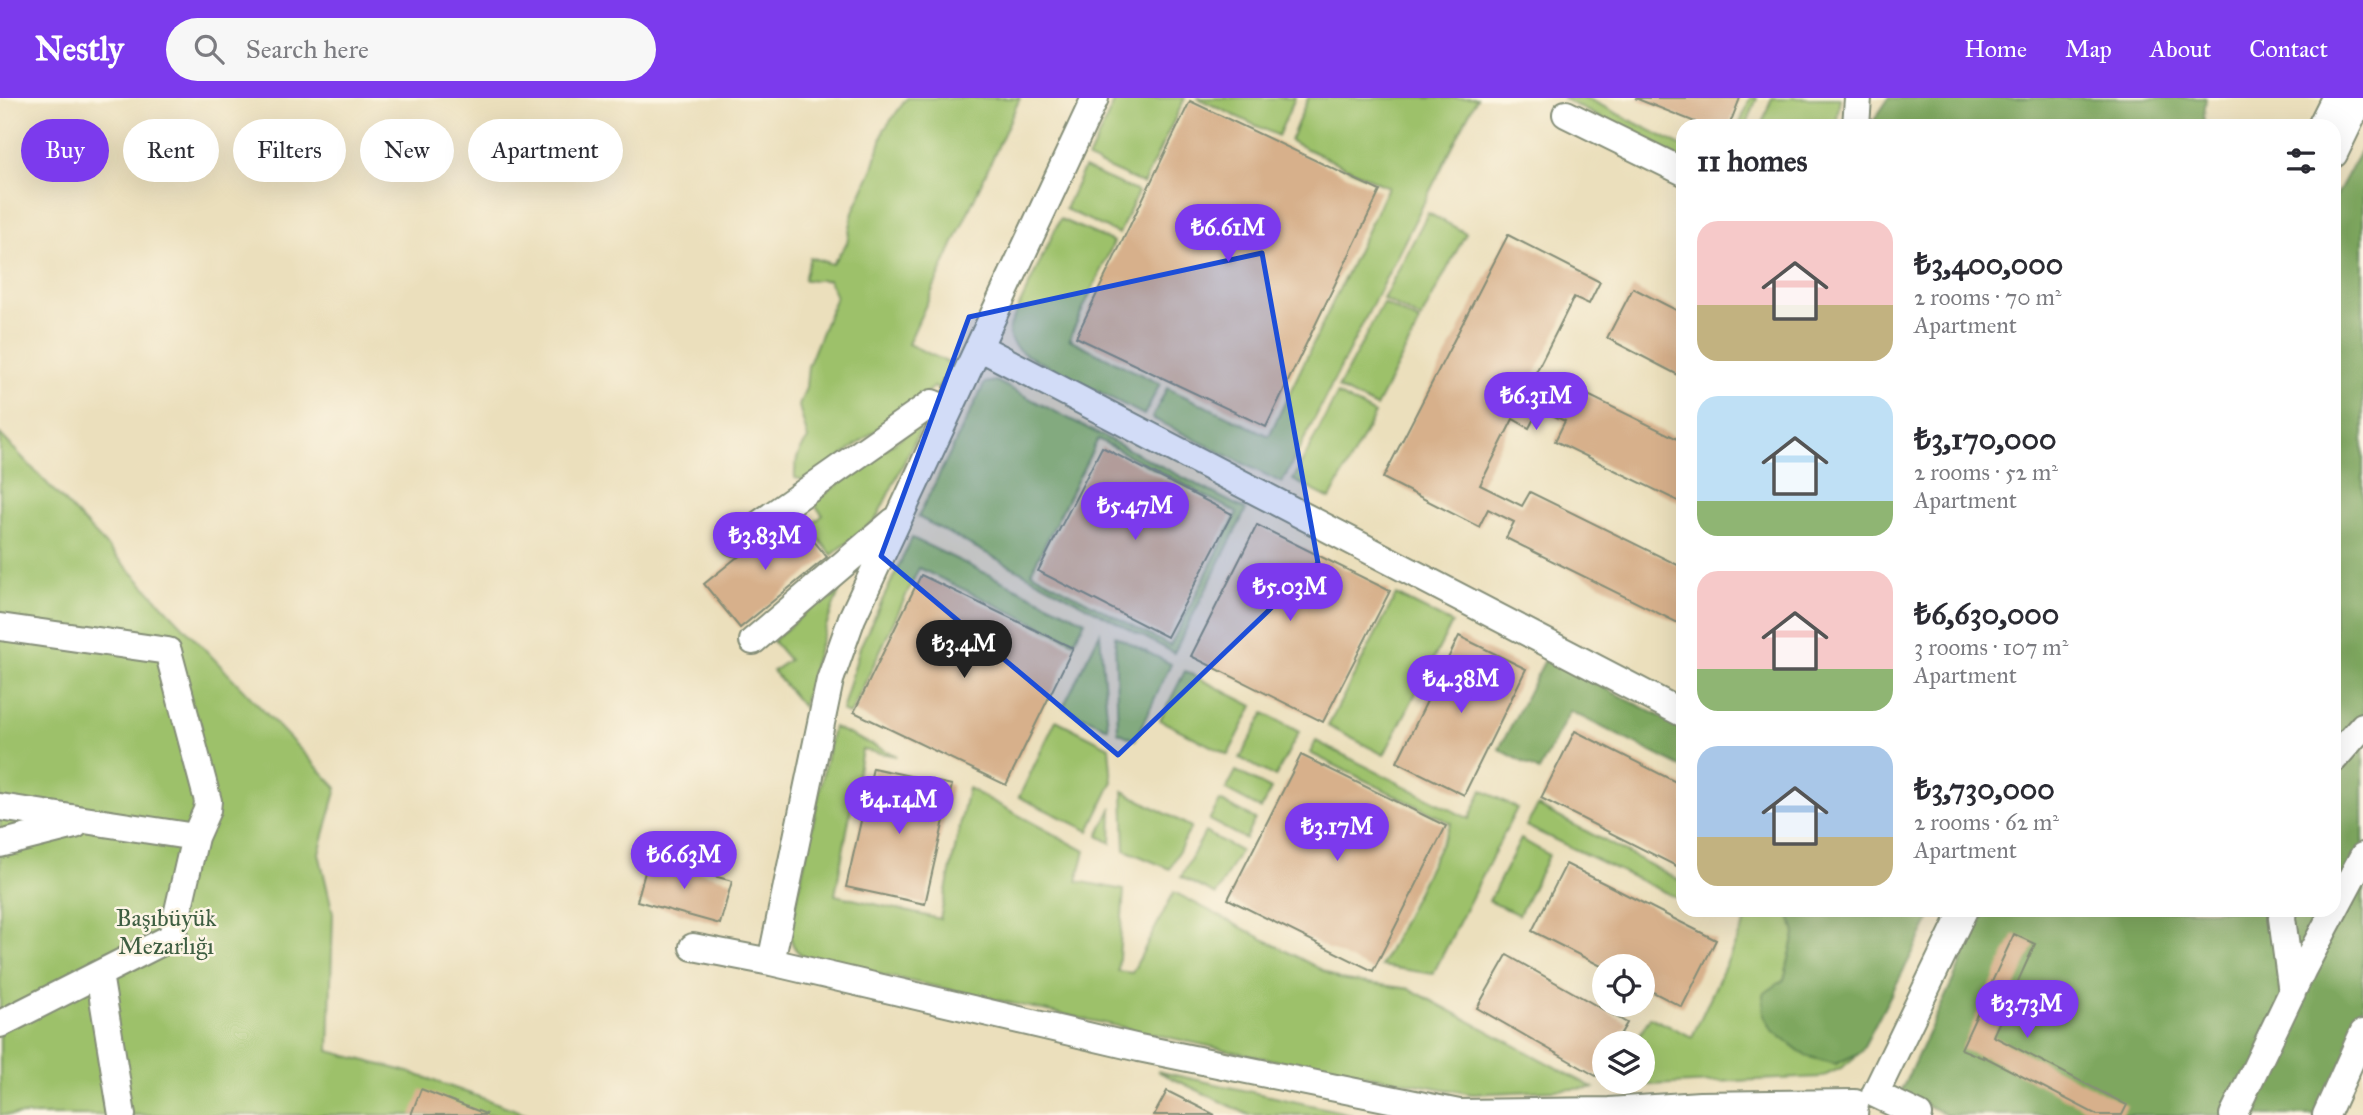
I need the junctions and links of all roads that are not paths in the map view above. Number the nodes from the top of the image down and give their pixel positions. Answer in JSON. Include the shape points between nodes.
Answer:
{"nodes":[{"id":1,"x":1095,"y":98,"type":"edge"},
{"id":2,"x":1858,"y":98,"type":"edge"},
{"id":3,"x":2335,"y":98,"type":"edge"},
{"id":4,"x":2361,"y":98,"type":"edge"},
{"id":5,"x":1566,"y":114,"type":"dead end"},
{"id":6,"x":1856,"y":119,"type":"edge"},
{"id":7,"x":2324,"y":119,"type":"edge"},
{"id":8,"x":2341,"y":139,"type":"edge"},
{"id":9,"x":1676,"y":168,"type":"edge"},
{"id":10,"x":979,"y":347,"type":"junction"},
{"id":11,"x":949,"y":410,"type":"junction"},
{"id":12,"x":898,"y":518,"type":"junction"},
{"id":13,"x":734,"y":542,"type":"dead end"},
{"id":14,"x":0,"y":627,"type":"edge"},
{"id":15,"x":753,"y":641,"type":"dead end"},
{"id":16,"x":1676,"y":710,"type":"edge"},
{"id":17,"x":2363,"y":726,"type":"edge"},
{"id":18,"x":2341,"y":751,"type":"edge"},
{"id":19,"x":0,"y":807,"type":"edge"},
{"id":20,"x":87,"y":822,"type":"junction"},
{"id":21,"x":195,"y":837,"type":"junction"},
{"id":22,"x":0,"y":844,"type":"edge"},
{"id":23,"x":2363,"y":856,"type":"edge"},
{"id":24,"x":2341,"y":898,"type":"edge"},
{"id":25,"x":1944,"y":917,"type":"edge"},
{"id":26,"x":1961,"y":917,"type":"edge"},
{"id":27,"x":2282,"y":917,"type":"edge"},
{"id":28,"x":2331,"y":917,"type":"edge"},
{"id":29,"x":693,"y":947,"type":"dead end"},
{"id":30,"x":771,"y":962,"type":"junction"},
{"id":31,"x":99,"y":974,"type":"junction"},
{"id":32,"x":2292,"y":992,"type":"junction"},
{"id":33,"x":0,"y":1024,"type":"edge"},
{"id":34,"x":2363,"y":1033,"type":"edge"},
{"id":35,"x":1854,"y":1109,"type":"edge"},
{"id":36,"x":122,"y":1115,"type":"edge"},
{"id":37,"x":1919,"y":1115,"type":"edge"},
{"id":38,"x":2233,"y":1115,"type":"edge"},
{"id":39,"x":2326,"y":1115,"type":"edge"}],
"edges":[{"from":1,"to":10,"type":"lane"},
{"from":2,"to":6,"type":"lane"},
{"from":3,"to":7,"type":"lane"},
{"from":4,"to":8,"type":"lane"},
{"from":5,"to":9,"type":"lane"},
{"from":10,"to":11,"type":"lane"},
{"from":10,"to":16,"type":"lane"},
{"from":11,"to":12,"type":"lane"},
{"from":11,"to":13,"type":"lane","via":[[932,402]]},
{"from":12,"to":15,"type":"lane"},
{"from":12,"to":30,"type":"lane","via":[[852,618],[830,680]]},
{"from":14,"to":21,"type":"lane","via":[[168,650],[208,801]]},
{"from":17,"to":18,"type":"lane"},
{"from":19,"to":20,"type":"lane"},
{"from":20,"to":21,"type":"lane"},
{"from":20,"to":22,"type":"lane"},
{"from":21,"to":31,"type":"lane","via":[[172,937]]},
{"from":23,"to":24,"type":"lane"},
{"from":25,"to":35,"type":"lane","via":[[1861,1084]]},
{"from":26,"to":37,"type":"lane","via":[[1875,1094]]},
{"from":27,"to":32,"type":"lane"},
{"from":28,"to":32,"type":"lane"},
{"from":29,"to":30,"type":"lane"},
{"from":30,"to":35,"type":"lane","via":[[1139,1048],[1459,1113],[1700,1105]]},
{"from":31,"to":33,"type":"lane"},
{"from":31,"to":36,"type":"lane"},
{"from":32,"to":38,"type":"lane"},
{"from":34,"to":39,"type":"lane"}]}
